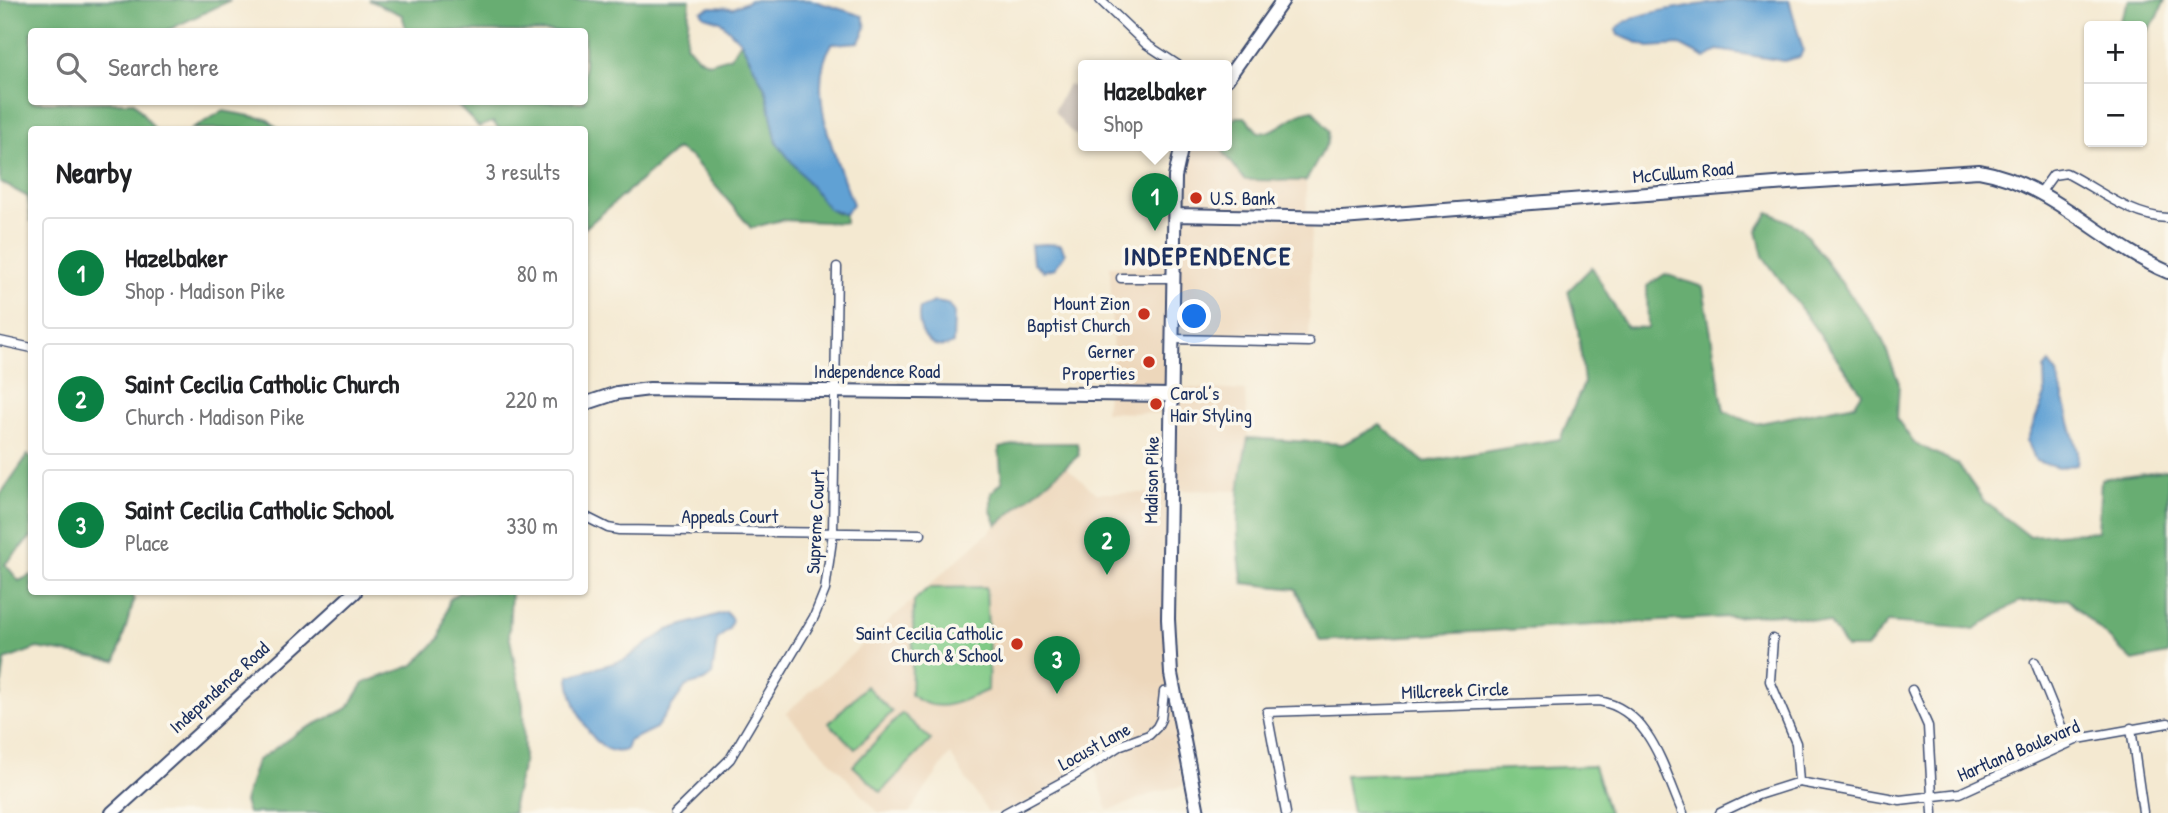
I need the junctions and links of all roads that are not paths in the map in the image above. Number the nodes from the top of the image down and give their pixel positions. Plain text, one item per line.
1 (1100, 0) edge
2 (1283, 0) edge
3 (1170, 60) edge
4 (1232, 72) edge
5 (1180, 151) edge
6 (2040, 193) junction
7 (1175, 215) junction
8 (2168, 218) edge
9 (837, 267) dead end
10 (2168, 272) edge
11 (1121, 278) dead end
12 (1174, 278) junction
13 (1173, 339) junction
14 (0, 341) edge
15 (1309, 342) dead end
16 (28, 347) edge
17 (834, 390) junction
18 (1172, 395) junction
19 (588, 403) edge
20 (588, 518) edge
21 (833, 533) junction
22 (921, 534) dead end
23 (352, 595) edge
24 (1773, 639) dead end
25 (2035, 662) dead end
26 (1912, 690) dead end
27 (1174, 691) junction
28 (2168, 723) edge
29 (2132, 728) junction
30 (2068, 743) junction
31 (1799, 782) junction
32 (1931, 799) junction
33 (2143, 812) edge
34 (112, 813) edge
35 (675, 813) edge
36 (1005, 813) edge
37 (1198, 813) edge
38 (1286, 813) edge
39 (1683, 813) edge
40 (1720, 813) edge
41 (1933, 813) edge

1 - 3 street
2 - 4 street
5 - 7 street, Madison Pike
6 - 7 street, McCullum Road
6 - 8 street
6 - 10 street, McCullum Road
7 - 12 street, Madison Pike
9 - 17 street, Supreme Court
11 - 12 street
12 - 13 street, Madison Pike
13 - 15 street
13 - 18 street, Madison Pike
14 - 16 street
17 - 18 street, Independence Road
17 - 19 street, Independence Road
17 - 21 street, Supreme Court
18 - 27 street, Madison Pike
20 - 21 street, Appeals Court
21 - 22 street, Appeals Court
21 - 35 street, Supreme Court
23 - 34 street, Independence Road
24 - 31 street
25 - 30 street
26 - 32 street
27 - 36 street, Locust Lane
27 - 37 street, Madison Pike
28 - 29 street, Hartland Boulevard
29 - 30 street, Hartland Boulevard
29 - 33 street
30 - 32 street, Hartland Boulevard
31 - 32 street, Hartland Boulevard
31 - 40 street, Hartland Boulevard
32 - 41 street
38 - 39 street, Millcreek Circle

